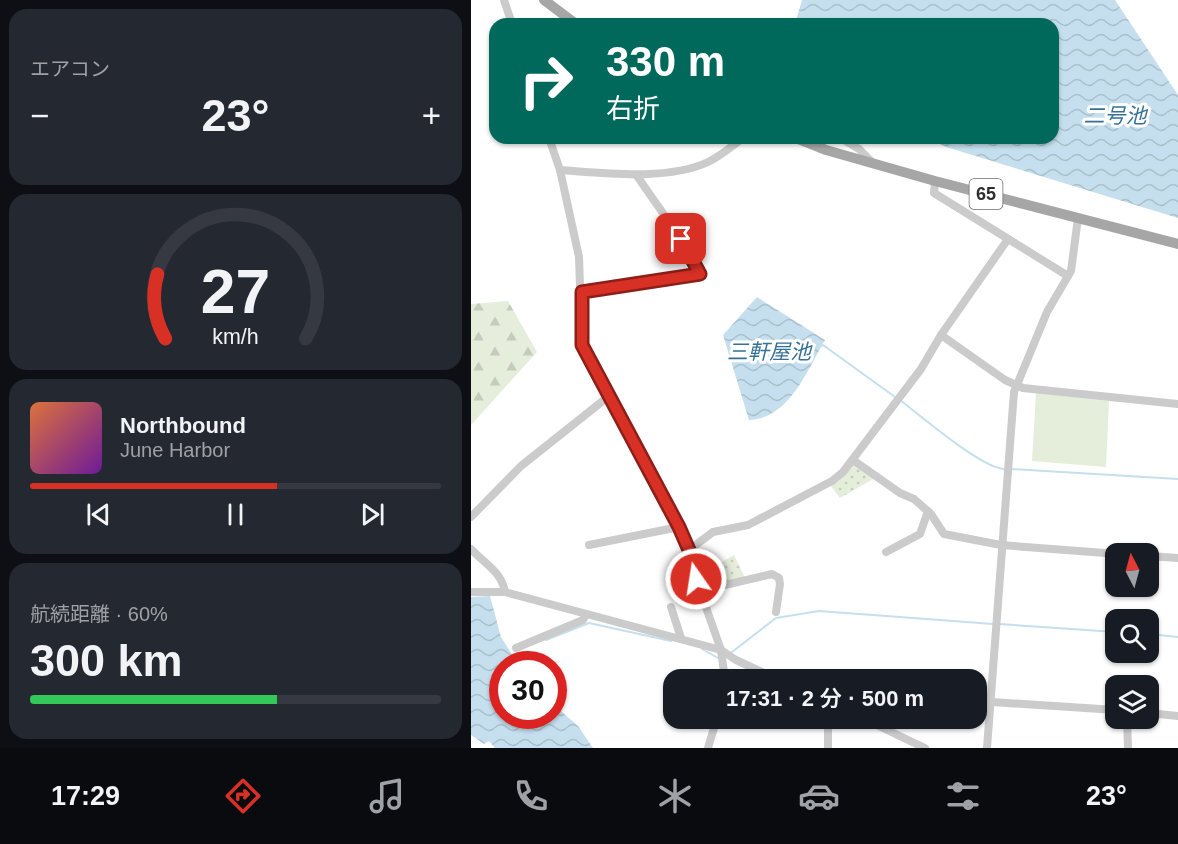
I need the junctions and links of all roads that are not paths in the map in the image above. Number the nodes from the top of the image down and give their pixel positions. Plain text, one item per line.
1 (504, 0) edge
2 (544, 0) edge
3 (510, 18) edge
4 (568, 18) edge
5 (551, 144) edge
6 (734, 144) edge
7 (811, 144) edge
8 (851, 144) edge
9 (874, 164) junction
10 (559, 170) junction
11 (637, 176) junction
12 (935, 181) junction
13 (1078, 218) junction
14 (1008, 239) junction
15 (1178, 244) edge
16 (1068, 276) junction
17 (582, 292) junction
18 (941, 335) junction
19 (1016, 386) junction
20 (609, 396) junction
21 (1178, 404) edge
22 (853, 460) junction
23 (471, 502) edge
24 (928, 511) junction
25 (473, 515) edge
26 (679, 527) junction
27 (589, 544) dead end
28 (1001, 545) junction
29 (689, 550) junction
30 (886, 552) dead end
31 (1105, 553) edge
32 (473, 556) edge
33 (1159, 557) edge
34 (1178, 558) edge
35 (697, 580) junction
36 (471, 592) edge
37 (505, 592) junction
38 (671, 607) dead end
39 (776, 612) dead end
40 (586, 614) junction
41 (681, 638) junction
42 (516, 648) dead end
43 (721, 650) junction
44 (724, 669) edge
45 (755, 669) edge
46 (987, 702) edge
47 (991, 702) junction
48 (1105, 710) edge
49 (1159, 714) edge
50 (1178, 716) edge
51 (714, 729) edge
52 (828, 729) edge
53 (885, 729) edge
54 (1127, 729) edge
55 (708, 748) edge
56 (828, 748) edge
57 (925, 748) edge
58 (987, 748) edge
59 (1128, 748) edge

1 - 3 street
2 - 4 main road
5 - 10 street
6 - 11 street
7 - 9 main road, 65
8 - 9 street
9 - 12 main road, 65
10 - 11 street
10 - 17 street
11 - 17 street
12 - 13 main road, 65
12 - 14 street
13 - 15 main road, 65
13 - 16 street
14 - 16 street
14 - 18 street
16 - 19 street
17 - 20 street
18 - 19 street
18 - 22 street
19 - 21 street
19 - 28 street
20 - 25 street
20 - 26 street
22 - 24 street
22 - 29 street
23 - 25 street
24 - 28 street
24 - 30 street
26 - 27 street
26 - 29 street
28 - 31 street
28 - 47 street
29 - 35 street
32 - 37 street
33 - 34 street
35 - 39 street
35 - 43 street
36 - 37 street
37 - 40 street
38 - 41 street
40 - 41 street
40 - 42 street
41 - 43 street
43 - 44 street
43 - 45 street
46 - 47 street
47 - 48 street
47 - 58 street
49 - 50 street
51 - 55 street
52 - 56 street
53 - 57 street
54 - 59 street

